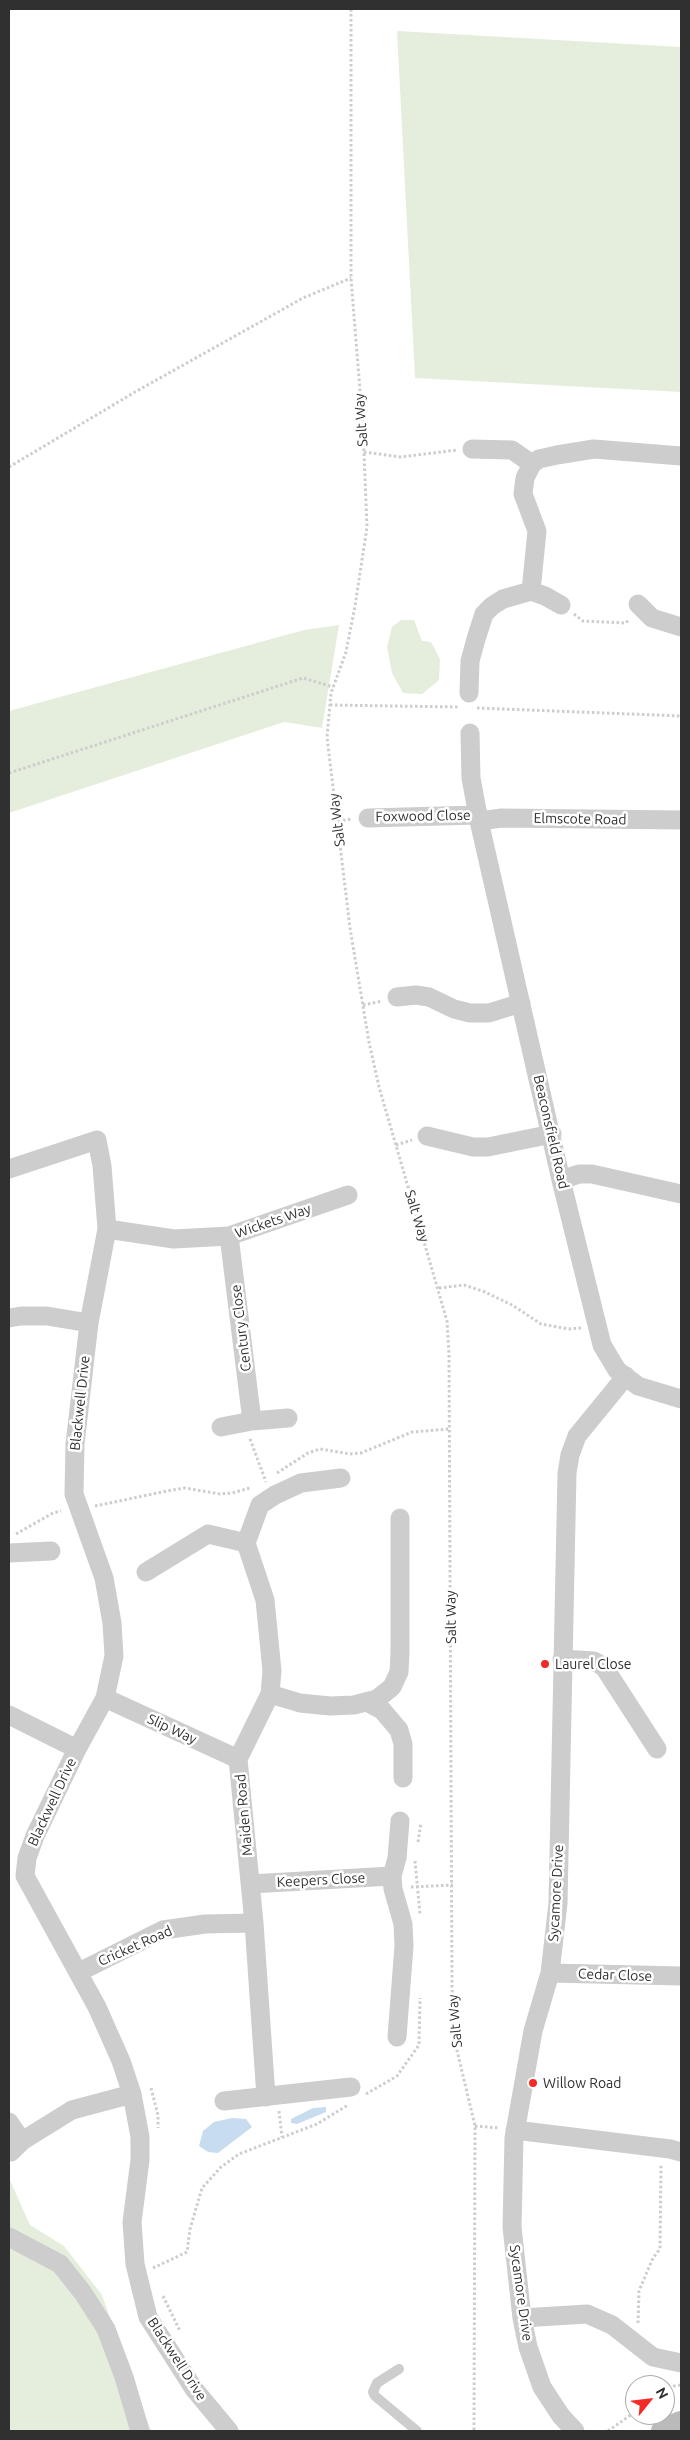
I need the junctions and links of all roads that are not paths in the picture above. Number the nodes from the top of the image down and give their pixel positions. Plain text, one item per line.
1 (472, 449) road end
2 (681, 456) edge
3 (532, 464) junction
4 (531, 591) junction
5 (638, 604) road end
6 (561, 605) road end
7 (681, 626) edge
8 (470, 701) road end
9 (470, 733) dead end
10 (368, 818) dead end
11 (478, 818) junction
12 (681, 820) edge
13 (397, 997) dead end
14 (521, 1003) junction
15 (552, 1134) junction
16 (427, 1136) dead end
17 (9, 1169) edge
18 (561, 1180) junction
19 (681, 1194) edge
20 (348, 1195) dead end
21 (107, 1228) junction
22 (230, 1236) junction
23 (9, 1318) edge
24 (89, 1323) junction
25 (626, 1376) junction
26 (681, 1399) edge
27 (288, 1418) dead end
28 (248, 1421) junction
29 (221, 1426) dead end
30 (341, 1478) dead end
31 (400, 1518) dead end
32 (246, 1543) junction
33 (51, 1551) dead end
34 (9, 1552) edge
35 (146, 1572) dead end
36 (562, 1659) junction
37 (270, 1694) junction
38 (106, 1698) junction
39 (367, 1702) junction
40 (9, 1715) edge
41 (77, 1749) junction
42 (657, 1749) dead end
43 (238, 1759) junction
44 (403, 1778) dead end
45 (400, 1821) dead end
46 (17, 1878) edge
47 (393, 1882) junction
48 (250, 1884) junction
49 (254, 1923) junction
50 (78, 1972) junction
51 (550, 1973) junction
52 (681, 1976) edge
53 (397, 2037) dead end
54 (351, 2087) dead end
55 (132, 2094) junction
56 (272, 2096) junction
57 (224, 2101) dead end
58 (9, 2122) edge
59 (515, 2130) junction
60 (681, 2152) edge
61 (9, 2237) edge
62 (522, 2318) junction
63 (681, 2363) edge
64 (399, 2369) dead end
65 (564, 2424) edge
66 (140, 2431) edge
67 (229, 2431) edge
68 (417, 2431) edge
69 (574, 2431) edge

1 - 3 street
2 - 3 street
3 - 4 street
4 - 6 street
4 - 8 street
5 - 7 street
9 - 11 street, Beaconsfield Road
10 - 11 street, Foxwood Close
11 - 12 street, Elmscote Road
11 - 14 street, Beaconsfield Road
13 - 14 street
14 - 15 street, Beaconsfield Road
15 - 16 street
15 - 18 street, Beaconsfield Road
17 - 21 street, Blackwell Drive
18 - 19 street
18 - 25 street, Beaconsfield Road
20 - 22 street, Wickets Way
21 - 22 street, Wickets Way
21 - 24 street, Blackwell Drive
22 - 28 street, Century Close
23 - 24 street
24 - 38 street, Blackwell Drive
25 - 26 street, Beaconsfield Road
25 - 36 street, Sycamore Drive
27 - 28 street
28 - 29 street
30 - 32 street
31 - 39 street
32 - 35 street
32 - 37 street, Maiden Road
33 - 34 street
36 - 42 street
36 - 51 street, Sycamore Drive
37 - 39 street
37 - 43 street, Maiden Road
38 - 41 street, Blackwell Drive
38 - 43 street, Slip Way
39 - 44 street
40 - 41 street
41 - 46 street, Blackwell Drive
43 - 48 street, Maiden Road
45 - 47 street
46 - 50 street, Blackwell Drive
47 - 48 street, Keepers Close
47 - 53 street
48 - 49 street, Maiden Road
49 - 50 street, Cricket Road
49 - 56 street, Maiden Road
50 - 55 street, Blackwell Drive
51 - 52 street, Cedar Close
51 - 59 street, Sycamore Drive
54 - 56 street
55 - 58 street
55 - 67 street, Blackwell Drive
56 - 57 street
59 - 60 street
59 - 62 street, Sycamore Drive
61 - 66 street
62 - 63 street
62 - 65 street, Sycamore Drive
64 - 68 lane
65 - 69 street, Sycamore Drive

